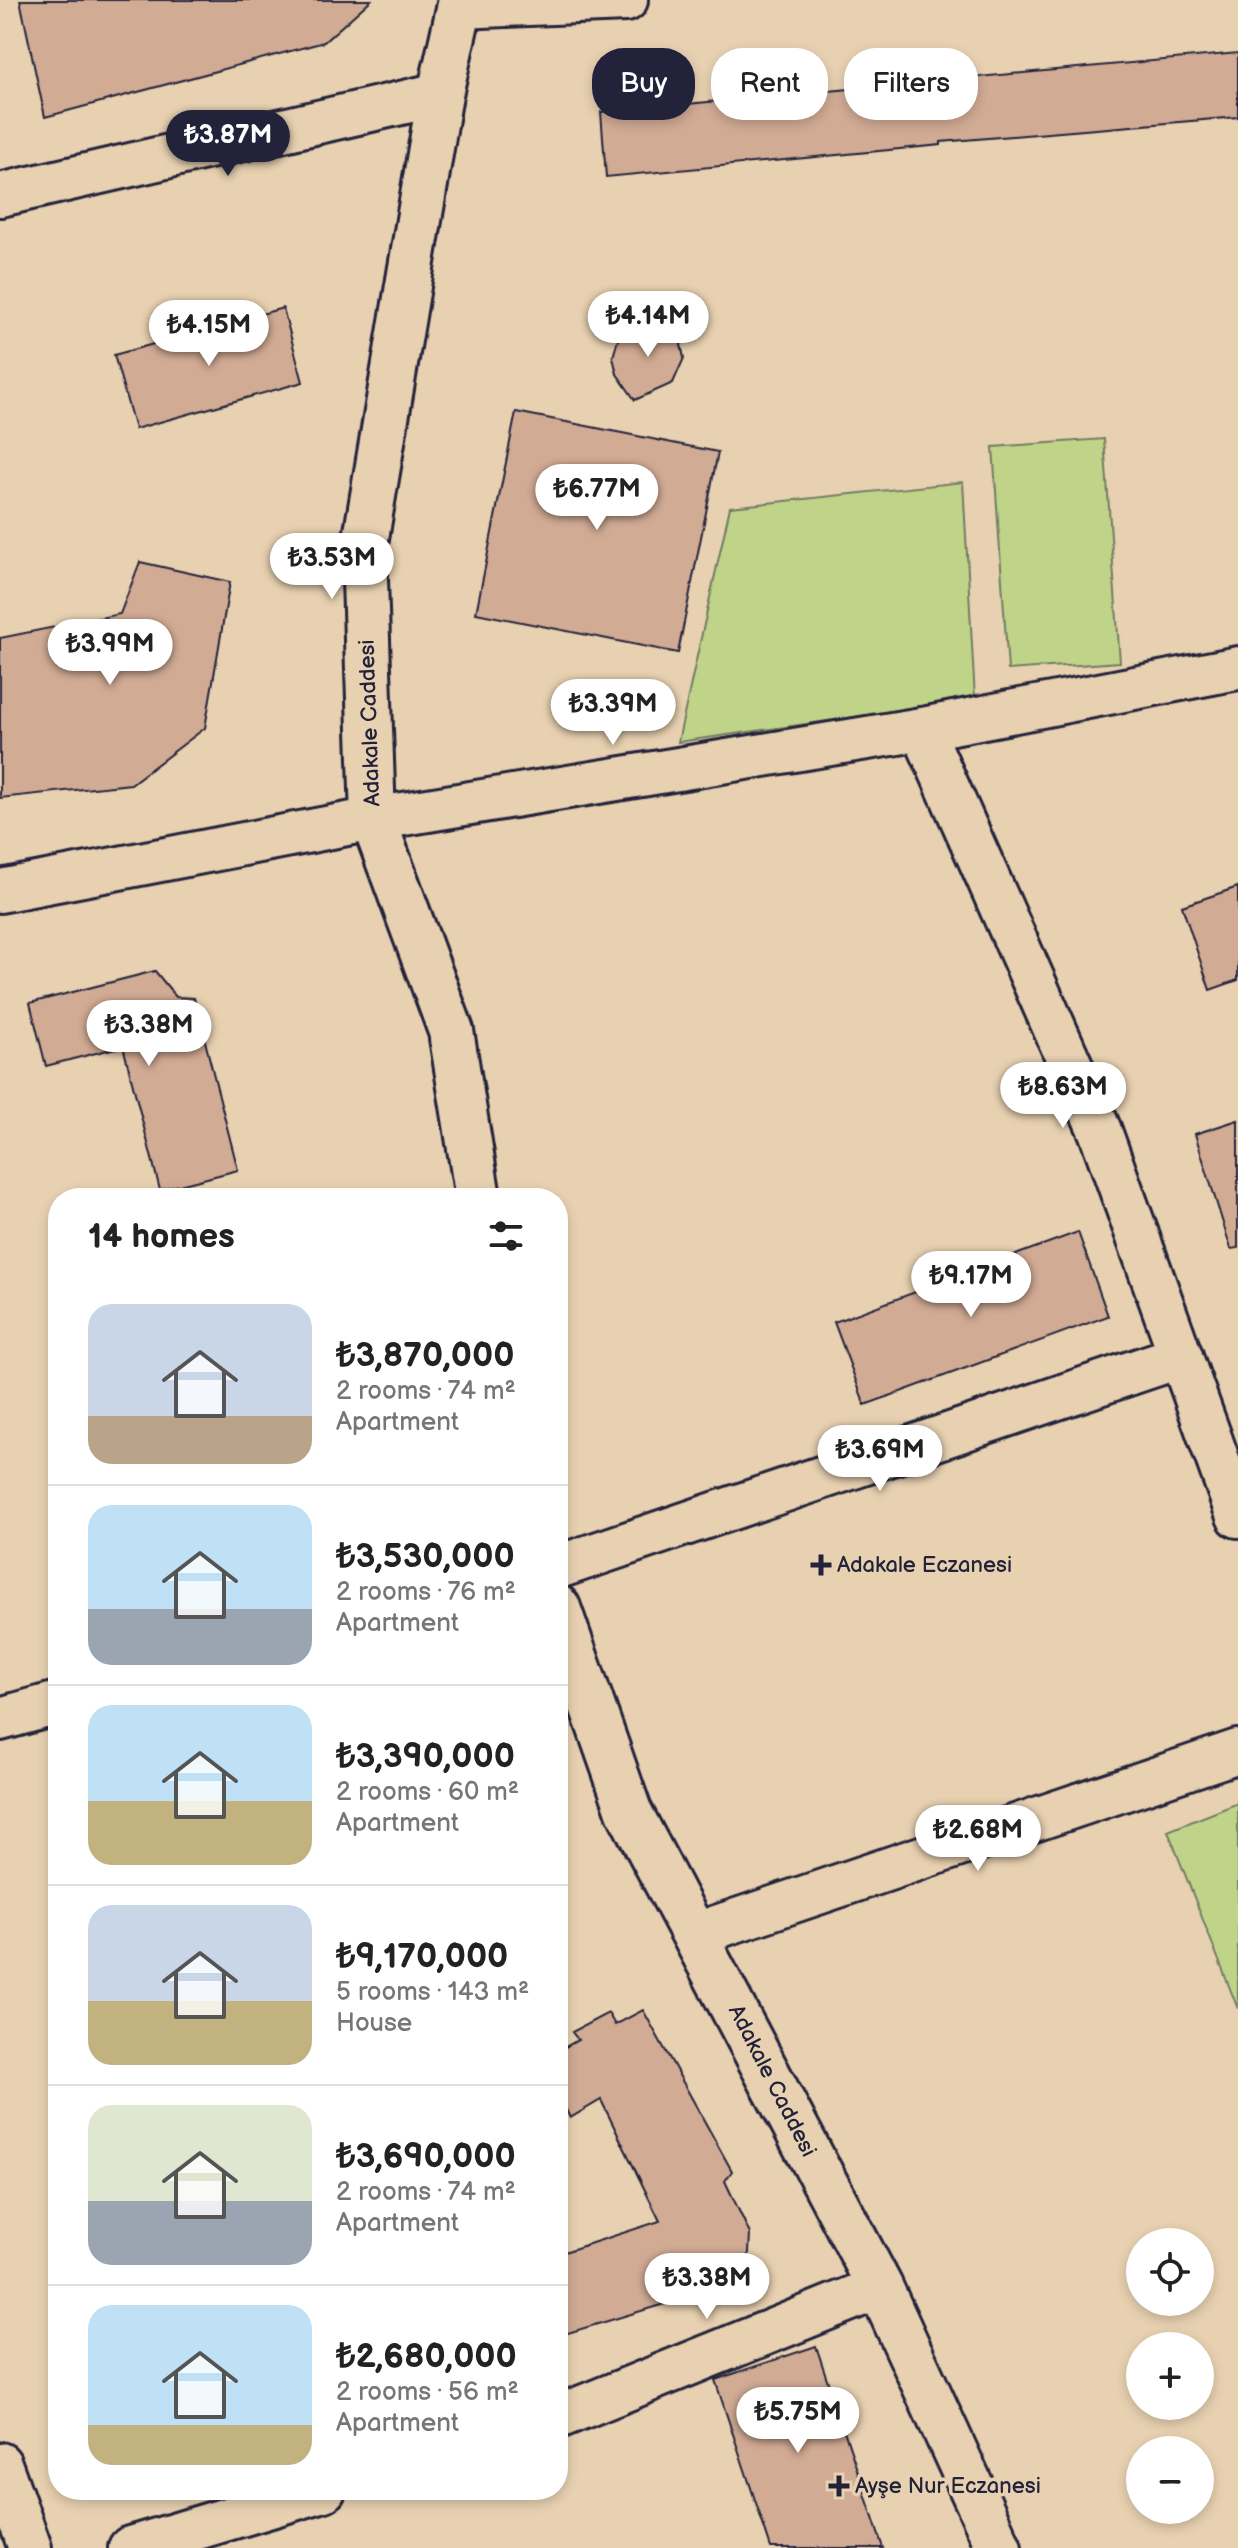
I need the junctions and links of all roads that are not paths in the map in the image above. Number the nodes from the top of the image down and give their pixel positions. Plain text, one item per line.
1 (626, 0) edge
2 (460, 4) edge
3 (440, 94) junction
4 (0, 195) edge
5 (1238, 668) edge
6 (922, 729) junction
7 (373, 819) junction
8 (0, 891) edge
9 (476, 1188) edge
10 (1181, 1356) junction
11 (1238, 1516) edge
12 (568, 1564) edge
13 (568, 1637) edge
14 (48, 1706) edge
15 (0, 1719) edge
16 (1238, 1751) edge
17 (696, 1934) junction
18 (880, 2287) junction
19 (568, 2413) edge
20 (0, 2464) edge
21 (291, 2500) edge
22 (30, 2548) edge
23 (130, 2548) edge
24 (999, 2548) edge

1 - 2 street
2 - 3 street, Adakale Caddesi
3 - 4 street
3 - 7 street, Adakale Caddesi
5 - 6 street
6 - 7 street
6 - 10 street
7 - 8 street
7 - 9 street, Adakale Caddesi
10 - 11 street
10 - 12 street
13 - 17 street, Adakale Caddesi
14 - 15 street
16 - 17 street
17 - 18 street, Adakale Caddesi
18 - 19 street
18 - 24 street, Adakale Caddesi
20 - 22 street
21 - 23 street

